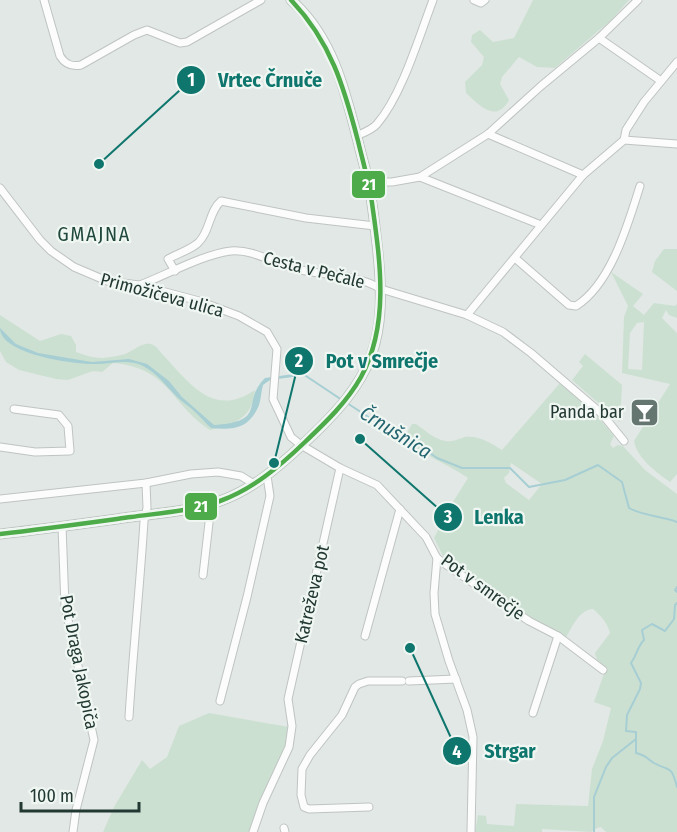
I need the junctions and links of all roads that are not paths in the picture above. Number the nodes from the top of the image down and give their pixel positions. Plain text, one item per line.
1 (44, 0) edge
2 (261, 0) edge
3 (291, 0) edge
4 (433, 0) edge
5 (474, 0) edge
6 (485, 0) edge
7 (638, 0) edge
8 (599, 38) junction
9 (677, 62) edge
10 (661, 81) junction
11 (488, 134) junction
12 (356, 136) junction
13 (624, 140) junction
14 (677, 144) edge
15 (583, 175) junction
16 (420, 177) junction
17 (369, 182) junction
18 (640, 186) dead end
19 (0, 188) edge
20 (541, 225) junction
21 (375, 226) junction
22 (515, 258) junction
23 (175, 272) junction
24 (139, 285) junction
25 (381, 289) junction
26 (467, 315) junction
27 (14, 409) dead end
28 (624, 441) dead end
29 (301, 445) junction
30 (0, 447) edge
31 (340, 468) junction
32 (267, 476) junction
33 (146, 483) junction
34 (254, 484) junction
35 (0, 499) edge
36 (208, 504) junction
37 (400, 509) junction
38 (146, 515) junction
39 (62, 526) junction
40 (0, 534) edge
41 (438, 558) junction
42 (202, 575) dead end
43 (365, 636) dead end
44 (558, 636) junction
45 (603, 670) dead end
46 (456, 679) junction
47 (219, 701) dead end
48 (533, 713) dead end
49 (129, 717) dead end
50 (369, 807) dead end
51 (73, 832) edge
52 (253, 832) edge
53 (471, 832) edge

1 - 2 street
3 - 12 street
4 - 12 street
5 - 6 street
7 - 8 street
8 - 10 street
8 - 11 street
9 - 10 street
10 - 13 street
11 - 15 street
11 - 16 street
12 - 17 street
13 - 14 street
13 - 15 street
15 - 20 street
16 - 17 street
16 - 20 street
17 - 21 street
18 - 22 street
19 - 24 street, Primožičeva ulica
20 - 22 street
21 - 23 street
21 - 25 street
22 - 26 street
23 - 24 street, Cesta v Pečale
23 - 25 street, Cesta v Pečale
24 - 29 street, Primožičeva ulica
25 - 26 street, Cesta v Pečale
25 - 29 street
26 - 28 street, Cesta v Pečale
27 - 30 street
29 - 31 street, Pot v smrečje
29 - 32 street
31 - 37 street, Pot v smrečje
31 - 52 street, Katreževa pot
32 - 34 street
32 - 47 street
33 - 34 street
33 - 35 street
33 - 38 street
34 - 36 street
36 - 38 street
36 - 42 street
37 - 41 street, Pot v smrečje
37 - 43 street
38 - 39 street
38 - 49 street
39 - 40 street
39 - 51 street, Pot Draga Jakopiča
41 - 44 street, Pot v smrečje
41 - 46 street
44 - 45 street, Pot v smrečje
44 - 48 street
46 - 50 street
46 - 53 street

